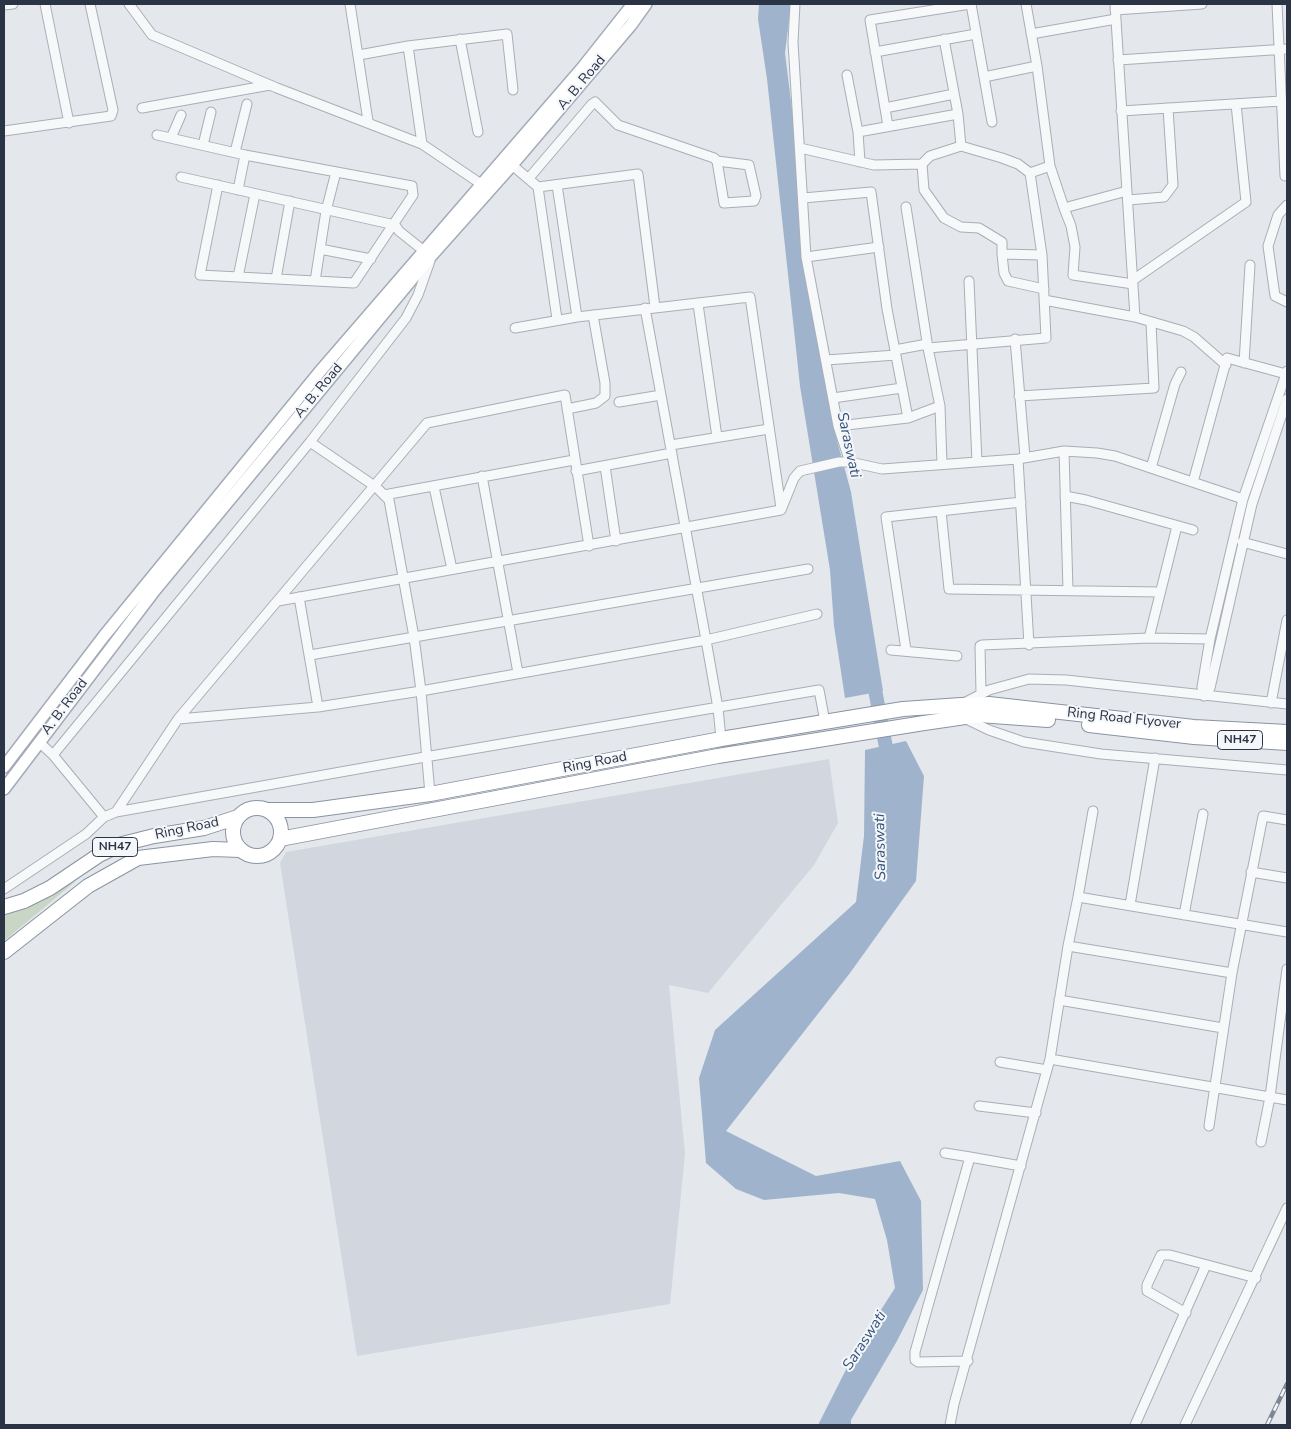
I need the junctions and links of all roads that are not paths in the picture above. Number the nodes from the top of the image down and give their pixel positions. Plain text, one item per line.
1 (13, 4) edge
2 (45, 4) edge
3 (90, 4) edge
4 (129, 4) edge
5 (350, 4) edge
6 (633, 4) edge
7 (646, 4) edge
8 (794, 4) edge
9 (970, 4) edge
10 (1026, 4) edge
11 (1202, 4) edge
12 (1277, 4) edge
13 (4, 5) edge
14 (1159, 5) edge
15 (1115, 11) edge
16 (976, 34) junction
17 (1031, 34) junction
18 (460, 39) junction
19 (944, 40) junction
20 (408, 46) junction
21 (1283, 49) edge
22 (875, 52) junction
23 (359, 54) junction
24 (1118, 60) junction
25 (1037, 66) junction
26 (847, 75) dead end
27 (984, 77) junction
28 (271, 85) junction
29 (513, 90) dead end
30 (954, 94) junction
31 (1281, 101) junction
32 (247, 104) dead end
33 (1236, 104) junction
34 (142, 108) dead end
35 (885, 108) junction
36 (1168, 108) junction
37 (1121, 111) junction
38 (211, 112) dead end
39 (958, 114) junction
40 (181, 115) dead end
41 (368, 121) junction
42 (992, 122) dead end
43 (69, 123) junction
44 (888, 126) junction
45 (4, 131) edge
46 (478, 132) dead end
47 (858, 132) junction
48 (157, 135) dead end
49 (171, 138) junction
50 (422, 144) junction
51 (202, 145) junction
52 (960, 146) junction
53 (800, 148) junction
54 (235, 152) junction
55 (245, 155) junction
56 (717, 161) junction
57 (860, 162) junction
58 (922, 164) junction
59 (512, 165) junction
60 (1050, 166) junction
61 (336, 172) junction
62 (1030, 173) junction
63 (1285, 176) dead end
64 (181, 177) dead end
65 (529, 178) junction
66 (481, 184) junction
67 (557, 184) junction
68 (218, 185) junction
69 (538, 187) junction
70 (238, 190) junction
71 (255, 194) junction
72 (1127, 196) junction
73 (803, 198) junction
74 (290, 201) junction
75 (1287, 206) edge
76 (906, 207) dead end
77 (1064, 208) junction
78 (326, 210) junction
79 (395, 225) junction
80 (878, 247) junction
81 (320, 249) junction
82 (429, 253) junction
83 (1002, 254) junction
84 (1042, 255) junction
85 (806, 256) junction
86 (371, 259) junction
87 (1250, 265) dead end
88 (238, 277) junction
89 (276, 279) junction
90 (315, 281) junction
91 (969, 281) dead end
92 (1133, 282) junction
93 (1044, 289) junction
94 (1044, 300) junction
95 (1287, 302) edge
96 (698, 304) junction
97 (655, 307) junction
98 (645, 308) junction
99 (593, 315) junction
100 (577, 317) junction
101 (1135, 317) junction
102 (557, 320) junction
103 (1151, 323) junction
104 (515, 328) dead end
105 (1015, 339) junction
106 (972, 344) junction
107 (928, 346) junction
108 (895, 352) junction
109 (826, 360) junction
110 (1244, 363) junction
111 (1226, 365) junction
112 (1181, 372) dead end
113 (1287, 372) edge
114 (902, 388) junction
115 (661, 395) junction
116 (1019, 396) junction
117 (832, 398) junction
118 (1287, 399) edge
119 (619, 402) dead end
120 (940, 406) junction
121 (567, 409) junction
122 (908, 418) junction
123 (838, 426) junction
124 (769, 429) junction
125 (717, 437) junction
126 (310, 442) junction
127 (671, 449) junction
128 (1064, 451) junction
129 (1022, 458) junction
130 (574, 460) junction
131 (850, 462) junction
132 (978, 462) junction
133 (942, 464) junction
134 (605, 466) junction
135 (1151, 468) junction
136 (576, 471) junction
137 (482, 476) junction
138 (1193, 482) junction
139 (376, 487) junction
140 (434, 488) junction
141 (384, 495) junction
142 (1065, 496) junction
143 (1243, 499) junction
144 (1021, 502) junction
145 (782, 510) junction
146 (941, 511) junction
147 (1177, 526) junction
148 (685, 528) junction
149 (1193, 530) dead end
150 (616, 541) junction
151 (1242, 542) junction
152 (589, 546) junction
153 (1287, 554) edge
154 (497, 563) junction
155 (452, 569) junction
156 (808, 569) dead end
157 (402, 577) junction
158 (697, 589) junction
159 (1026, 590) junction
160 (1068, 590) junction
161 (1160, 592) junction
162 (300, 597) junction
163 (278, 600) junction
164 (817, 614) dead end
165 (1287, 620) edge
166 (508, 621) junction
167 (414, 637) junction
168 (1149, 638) junction
169 (1210, 639) junction
170 (706, 640) junction
171 (1029, 645) junction
172 (1284, 645) edge
173 (891, 650) dead end
174 (906, 650) junction
175 (310, 654) junction
176 (957, 656) dead end
177 (518, 673) junction
178 (422, 691) junction
179 (982, 694) junction
180 (1204, 696) junction
181 (1271, 703) junction
182 (1287, 704) edge
183 (961, 705) junction
184 (318, 707) junction
185 (718, 708) junction
186 (922, 708) joint
187 (178, 719) junction
188 (962, 719) junction
189 (825, 722) junction
190 (1194, 732) junction
191 (1287, 732) edge
192 (721, 739) junction
193 (39, 742) junction
194 (1287, 743) edge
195 (53, 755) junction
196 (425, 756) junction
197 (1155, 758) junction
198 (4, 768) edge
199 (1287, 770) edge
200 (4, 789) edge
201 (430, 794) junction
202 (267, 810) junction
203 (1093, 811) dead end
204 (116, 812) junction
205 (1203, 814) dead end
206 (104, 817) junction
207 (238, 817) junction
208 (1287, 820) edge
209 (280, 839) junction
210 (240, 850) junction
211 (1251, 872) junction
212 (1287, 878) edge
213 (4, 889) edge
214 (1078, 897) junction
215 (1130, 905) junction
216 (4, 907) edge
217 (1184, 915) junction
218 (1242, 925) junction
219 (1287, 932) edge
220 (1068, 946) junction
221 (4, 952) edge
222 (1287, 969) edge
223 (1232, 973) junction
224 (1059, 1000) junction
225 (1285, 1006) edge
226 (1223, 1028) junction
227 (1283, 1029) edge
228 (1050, 1059) junction
229 (1000, 1062) dead end
230 (1047, 1070) junction
231 (1216, 1089) junction
232 (1270, 1097) junction
233 (1287, 1100) edge
234 (979, 1106) dead end
235 (1036, 1113) junction
236 (1209, 1126) dead end
237 (1261, 1142) dead end
238 (945, 1152) dead end
239 (970, 1157) junction
240 (1021, 1166) junction
241 (1287, 1208) edge
242 (1206, 1265) junction
243 (1256, 1278) junction
244 (1186, 1313) junction
245 (968, 1361) junction
246 (950, 1425) edge
247 (1135, 1425) edge
248 (1185, 1425) edge

1 - 13 street
2 - 43 street
3 - 43 street
4 - 28 street
5 - 23 street
6 - 66 main road, A. B. Road
7 - 59 main road, A. B. Road
8 - 53 street
9 - 16 street
9 - 22 street
10 - 17 street
11 - 14 street
12 - 21 street
14 - 15 street
15 - 17 street
15 - 24 street
16 - 19 street
16 - 27 street
17 - 25 street
18 - 20 street
18 - 29 street
18 - 46 street
19 - 22 street
19 - 30 street
20 - 23 street
20 - 50 street
21 - 24 street
21 - 31 street
22 - 35 street
23 - 41 street
24 - 37 street
25 - 27 street
25 - 60 street
26 - 47 street
27 - 42 street
28 - 34 street
28 - 41 street
30 - 35 street
30 - 39 street
31 - 33 street
31 - 63 street
32 - 54 street
33 - 36 street
33 - 92 street
35 - 44 street
36 - 37 street
36 - 72 street
37 - 72 street
38 - 51 street
39 - 44 street
39 - 52 street
40 - 49 street
41 - 50 street
43 - 45 street
44 - 47 street
47 - 57 street
48 - 49 street
49 - 51 street
50 - 66 street
51 - 54 street
52 - 58 street
52 - 62 street
53 - 57 street
53 - 73 street
54 - 55 street
55 - 61 street
55 - 70 street
56 - 56 street
56 - 65 street
57 - 58 street
58 - 83 street
59 - 65 street
59 - 82 main road, A. B. Road
60 - 62 street
60 - 77 street
61 - 78 street
61 - 79 street
62 - 84 street
64 - 68 street
65 - 69 street
66 - 82 main road, A. B. Road
67 - 69 street
67 - 97 street
67 - 100 street
68 - 70 street
68 - 88 street
69 - 102 street
70 - 71 street
71 - 74 street
71 - 88 street
72 - 77 street
72 - 92 street
73 - 80 street
73 - 85 street
74 - 78 street
74 - 89 street
75 - 95 street
76 - 107 street
77 - 92 street
78 - 79 street
78 - 81 street
79 - 82 street
79 - 86 street
80 - 85 street
80 - 108 street
81 - 86 street
81 - 90 street
82 - 126 street
82 - 193 main road, A. B. Road
82 - 198 main road, A. B. Road
83 - 84 street
83 - 93 street
84 - 93 street
85 - 109 street
86 - 90 street
87 - 110 street
88 - 89 street
89 - 90 street
91 - 106 street
92 - 101 street
93 - 94 street
94 - 101 street
94 - 105 street
96 - 97 street
96 - 124 street
96 - 125 street
97 - 98 street
98 - 99 street
98 - 115 street
99 - 100 street
99 - 121 street
100 - 102 street
101 - 103 street
102 - 104 street
103 - 111 street
103 - 116 street
105 - 106 street
105 - 116 street
106 - 107 street
106 - 132 street
107 - 108 street
107 - 120 street
108 - 109 street
108 - 114 street
109 - 117 street
110 - 111 street
110 - 113 street
111 - 138 street
112 - 135 street
113 - 143 street
114 - 117 street
114 - 122 street
115 - 119 street
115 - 127 street
116 - 129 street
117 - 123 street
118 - 151 street
120 - 122 street
120 - 133 street
121 - 130 street
121 - 139 street
122 - 123 street
123 - 131 street
124 - 125 street
124 - 145 street
125 - 127 street
126 - 139 street
126 - 195 street
127 - 134 street
127 - 148 street
128 - 129 street
128 - 135 street
128 - 142 street
129 - 132 street
129 - 144 street
130 - 136 street
130 - 137 street
131 - 133 street
131 - 145 street
132 - 133 street
134 - 136 street
134 - 150 street
135 - 138 street
136 - 152 street
137 - 140 street
137 - 154 street
138 - 143 street
139 - 141 street
139 - 163 street
140 - 141 street
140 - 155 street
141 - 157 street
142 - 147 street
142 - 160 street
143 - 169 street
144 - 146 street
144 - 159 street
145 - 148 street
146 - 159 street
146 - 174 street
147 - 149 street
147 - 161 street
148 - 150 street
148 - 158 street
150 - 152 street
151 - 153 street
151 - 180 street
152 - 154 street
154 - 155 street
154 - 166 street
155 - 157 street
156 - 158 street
157 - 162 street
157 - 167 street
158 - 166 street
158 - 170 street
159 - 160 street
159 - 171 street
160 - 161 street
161 - 168 street
162 - 163 street
162 - 175 street
163 - 187 street
164 - 170 street
165 - 172 street
166 - 167 street
166 - 177 street
167 - 175 street
167 - 178 street
168 - 169 street
168 - 171 street
169 - 180 street
170 - 177 street
170 - 185 street
171 - 179 street
172 - 181 street
173 - 174 street
174 - 176 street
175 - 184 street
177 - 178 street
178 - 184 street
178 - 196 street
179 - 180 street
179 - 183 street
180 - 181 street
181 - 182 street
183 - 186 highway, Ring Road Flyover
183 - 188 street
183 - 190 highway, Ring Road Flyover
184 - 187 street
185 - 189 street
185 - 192 street
185 - 196 street
186 - 189 highway, Ring Road
187 - 204 street
188 - 190 highway, Ring Road Flyover
188 - 197 street
188 - 209 highway, Ring Road Flyover
189 - 192 highway, Ring Road
190 - 191 highway, Ring Road Flyover / NH47
190 - 194 highway, Ring Road Flyover / NH47
192 - 201 highway, Ring Road
193 - 195 street
193 - 200 main road, A. B. Road
195 - 206 street
196 - 201 street
196 - 204 street
197 - 199 street
197 - 215 street
201 - 202 highway, Ring Road
202 - 207 highway, NH47
202 - 209 highway
203 - 214 street
204 - 206 street
205 - 217 street
206 - 213 street
207 - 210 highway
207 - 216 highway, Ring Road / NH47
208 - 211 street
209 - 210 highway
210 - 221 highway
211 - 212 street
211 - 218 street
214 - 215 street
214 - 220 street
215 - 217 street
217 - 218 street
218 - 219 street
218 - 223 street
220 - 223 street
220 - 224 street
222 - 225 street
223 - 226 street
224 - 226 street
224 - 228 street
225 - 227 street
226 - 231 street
227 - 232 street
228 - 230 street
228 - 231 street
229 - 230 street
230 - 235 street
231 - 232 street
231 - 236 street
232 - 233 street
232 - 237 street
234 - 235 street
235 - 240 street
238 - 239 street
239 - 240 street
239 - 245 street
240 - 245 street
241 - 243 street
242 - 243 street
242 - 244 street
242 - 244 street
243 - 248 street
244 - 247 street
245 - 246 street

